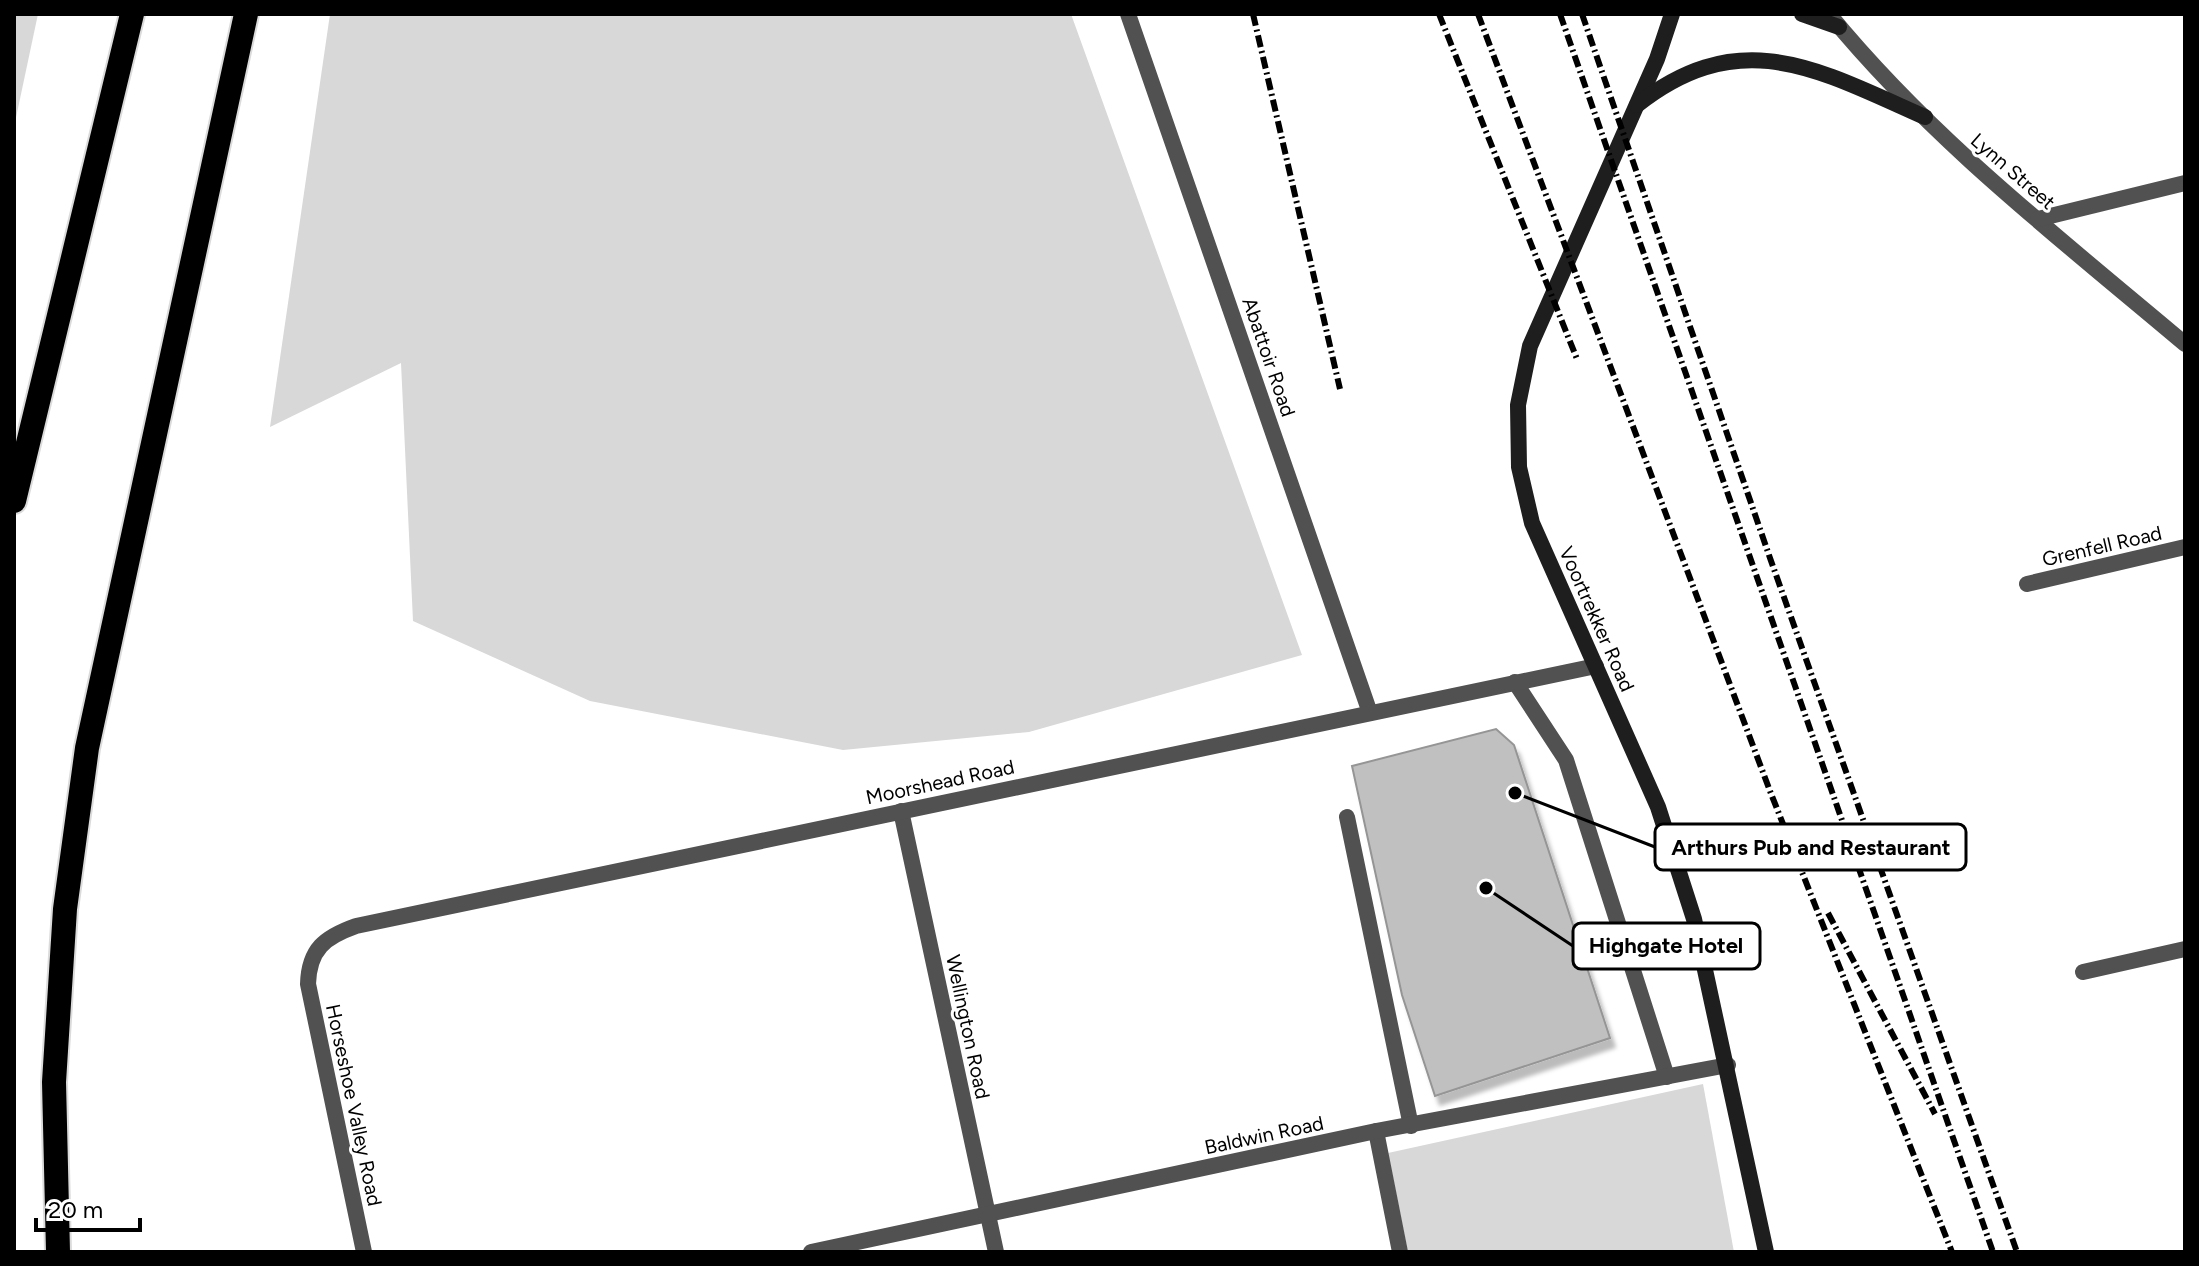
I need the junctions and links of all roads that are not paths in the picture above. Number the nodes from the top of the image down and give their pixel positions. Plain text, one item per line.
1 (132, 14) edge
2 (246, 14) edge
3 (1128, 14) edge
4 (1802, 14) edge
5 (1674, 15) edge
6 (1834, 20) edge
7 (1635, 107) junction
8 (1925, 117) junction
9 (2185, 183) edge
10 (2038, 219) junction
11 (2185, 344) edge
12 (14, 501) edge
13 (2185, 547) edge
14 (2027, 584) dead end
15 (1596, 666) junction
16 (1515, 682) junction
17 (1370, 713) junction
18 (901, 811) junction
19 (1347, 817) dead end
20 (2185, 949) edge
21 (309, 965) joint
22 (2083, 972) dead end
23 (1728, 1065) junction
24 (1667, 1077) junction
25 (1411, 1126) junction
26 (1376, 1131) junction
27 (989, 1216) junction
28 (58, 1252) edge
29 (364, 1252) edge
30 (811, 1252) edge
31 (996, 1252) edge
32 (1400, 1252) edge
33 (1766, 1252) edge

1 - 12 highway
2 - 28 highway
3 - 17 street, Abattoir Road
4 - 6 main road
5 - 7 main road, Voortrekker Road
6 - 8 street, Lynn Street
7 - 8 main road
7 - 15 main road, Voortrekker Road
8 - 10 street, Lynn Street
9 - 10 street
10 - 11 street, Lynn Street
13 - 14 street, Grenfell Road
15 - 16 street, Moorshead Road
15 - 23 main road, Voortrekker Road
16 - 17 street, Moorshead Road
16 - 24 street
17 - 18 street, Moorshead Road
18 - 21 street, Moorshead Road
18 - 27 street, Wellington Road
19 - 25 street
20 - 22 street
21 - 29 street, Horseshoe Valley Road
23 - 24 street, Baldwin Road
23 - 33 main road, Voortrekker Road
24 - 25 street, Baldwin Road
25 - 26 street, Baldwin Road
26 - 27 street, Baldwin Road
26 - 32 street
27 - 30 street, Baldwin Road
27 - 31 street, Wellington Road

